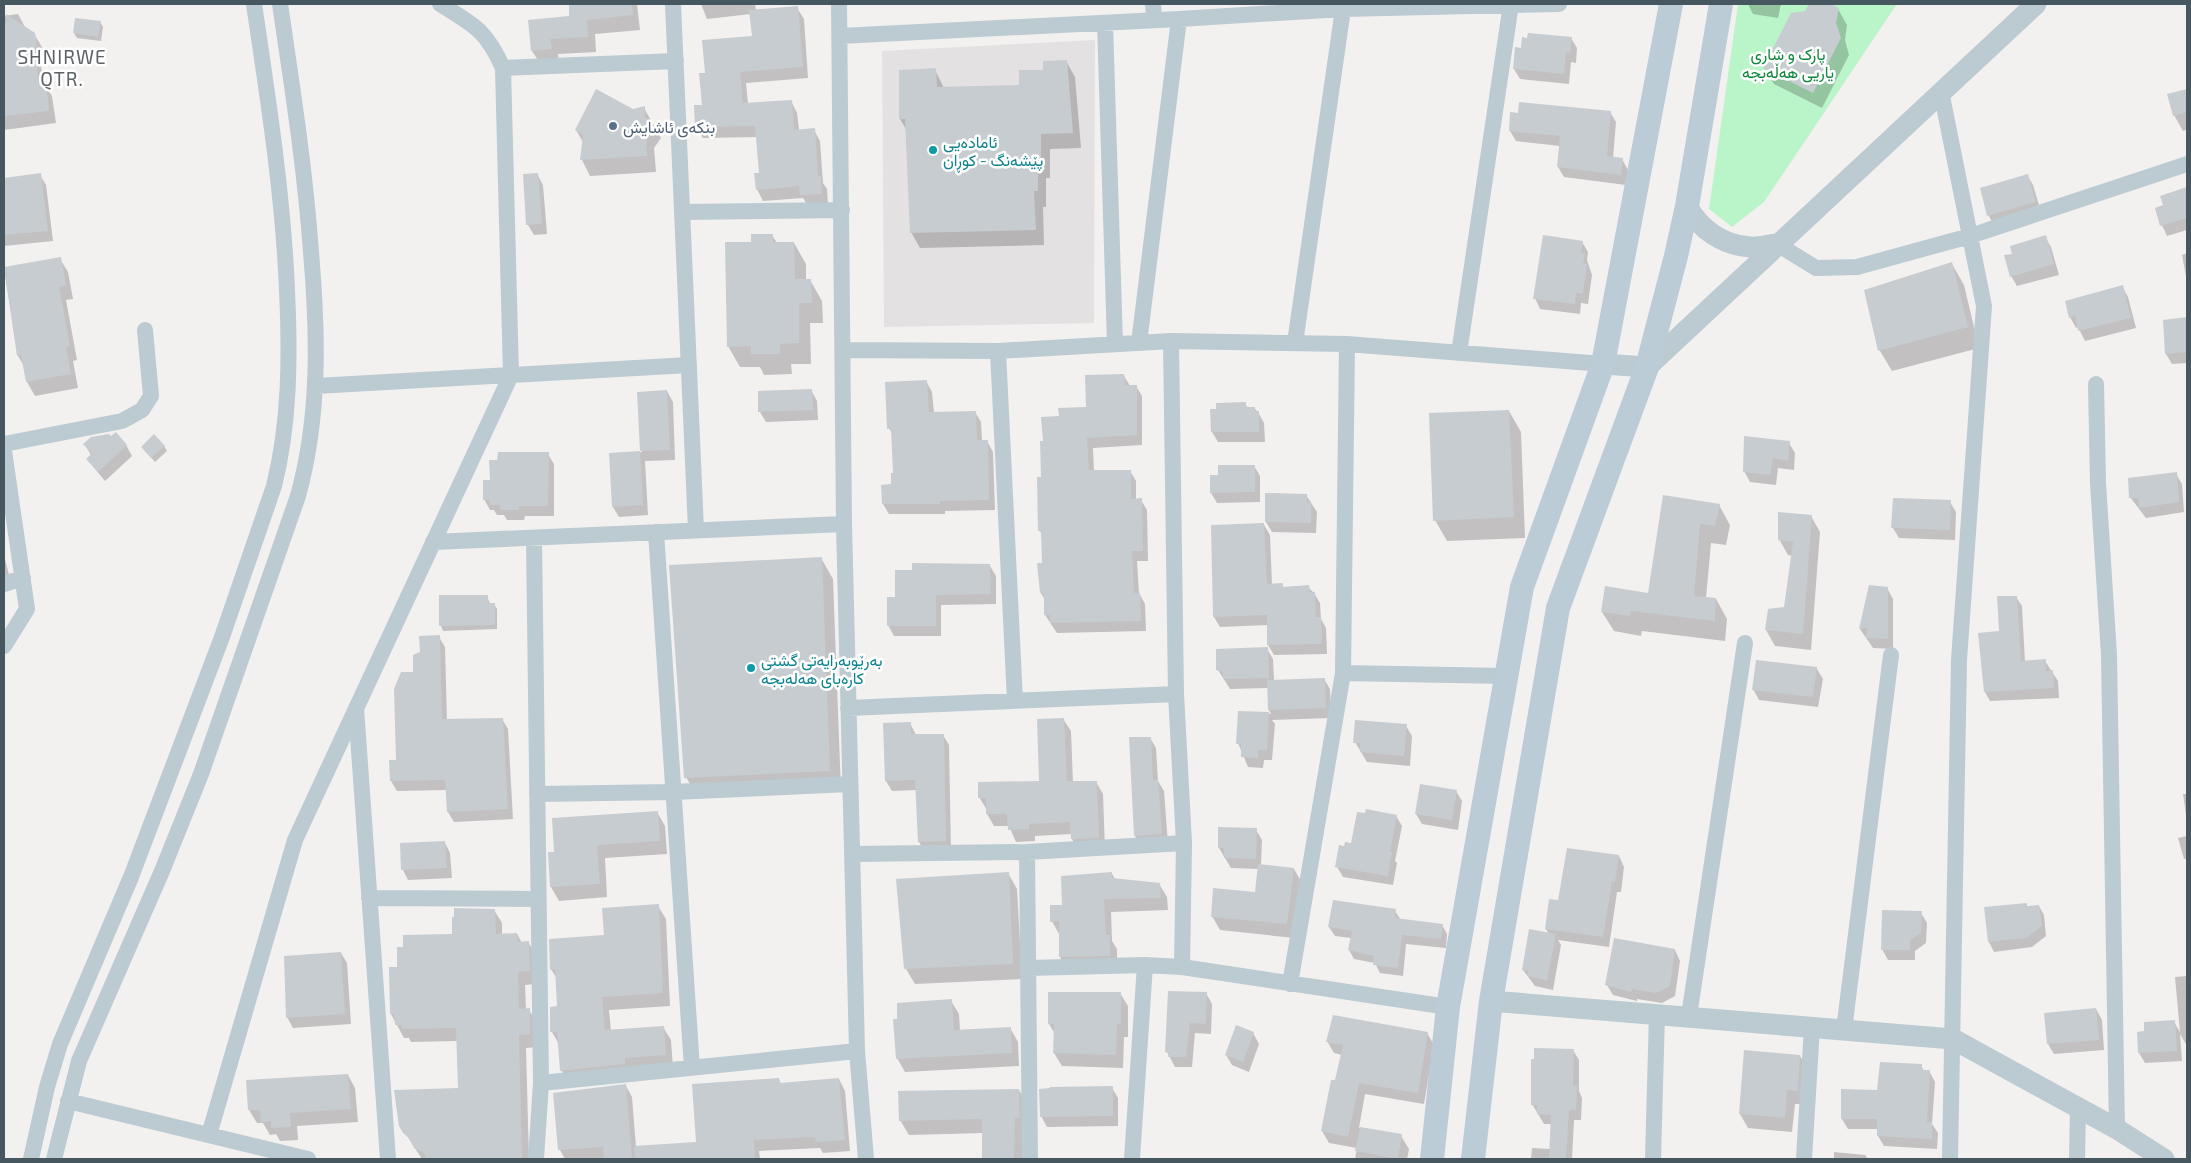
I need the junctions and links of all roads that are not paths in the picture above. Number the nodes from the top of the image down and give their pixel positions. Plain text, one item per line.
1 (254, 4) edge
2 (280, 4) edge
3 (440, 4) edge
4 (673, 4) edge
5 (840, 4) edge
6 (1153, 4) edge
7 (1559, 4) edge
8 (1670, 4) edge
9 (1721, 4) edge
10 (2036, 4) edge
11 (1511, 5) edge
12 (1311, 7) edge
13 (1343, 9) junction
14 (1179, 19) junction
15 (1154, 20) junction
16 (1105, 23) junction
17 (840, 36) junction
18 (676, 60) junction
19 (503, 68) junction
20 (1941, 91) junction
21 (2187, 164) edge
22 (1687, 206) junction
23 (842, 210) junction
24 (682, 212) junction
25 (1970, 236) junction
26 (1777, 244) junction
27 (311, 247) junction
28 (285, 248) junction
29 (145, 330) dead end
30 (1171, 342) junction
31 (1139, 343) junction
32 (1295, 343) junction
33 (1115, 344) junction
34 (1347, 344) junction
35 (843, 350) junction
36 (998, 351) junction
37 (1459, 353) junction
38 (689, 364) junction
39 (1603, 364) junction
40 (1647, 367) junction
41 (511, 375) junction
42 (2096, 384) dead end
43 (316, 386) junction
44 (4, 444) edge
45 (4, 451) edge
46 (844, 524) junction
47 (696, 530) junction
48 (656, 532) junction
49 (534, 538) junction
50 (433, 542) junction
51 (23, 578) junction
52 (4, 584) edge
53 (1745, 643) dead end
54 (4, 646) edge
55 (1891, 655) dead end
56 (1343, 673) junction
57 (1506, 676) junction
58 (1176, 694) junction
59 (1015, 701) junction
60 (356, 706) junction
61 (848, 708) junction
62 (850, 784) junction
63 (674, 792) junction
64 (537, 794) junction
65 (1184, 843) junction
66 (1027, 852) junction
67 (852, 854) junction
68 (370, 898) junction
69 (538, 899) junction
70 (1145, 965) junction
71 (1182, 967) junction
72 (1028, 968) junction
73 (1290, 984) junction
74 (1491, 1001) junction
75 (1448, 1007) junction
76 (1657, 1014) junction
77 (1689, 1016) junction
78 (1812, 1027) junction
79 (1844, 1030) junction
80 (1953, 1039) junction
81 (857, 1051) junction
82 (692, 1068) junction
83 (541, 1083) junction
84 (68, 1101) junction
85 (2078, 1108) junction
86 (2117, 1129) junction
87 (209, 1135) junction
88 (31, 1159) edge
89 (54, 1159) edge
90 (308, 1159) edge
91 (388, 1159) edge
92 (536, 1159) edge
93 (866, 1159) edge
94 (1030, 1159) edge
95 (1132, 1159) edge
96 (1432, 1159) edge
97 (1473, 1159) edge
98 (1653, 1159) edge
99 (1804, 1159) edge
100 (1950, 1159) edge
101 (2077, 1159) edge
102 (2164, 1159) edge

1 - 28 street
2 - 27 street
3 - 19 street
4 - 18 street
5 - 17 street
6 - 15 street
7 - 11 street
8 - 39 main road
9 - 22 main road
10 - 20 street
11 - 13 street
11 - 37 street
12 - 13 street
12 - 14 street
13 - 32 street
14 - 15 street
14 - 31 street
15 - 16 street
16 - 17 street
16 - 33 street
17 - 23 street
18 - 19 street
18 - 24 street
19 - 41 street
20 - 25 street
20 - 26 street
21 - 25 street
22 - 26 street
22 - 40 main road
23 - 24 street
23 - 35 street
24 - 38 street
25 - 26 street
25 - 80 street
26 - 40 street
27 - 28 street
27 - 43 street
28 - 88 street
29 - 44 street
30 - 31 street
30 - 32 street
30 - 58 street
31 - 33 street
32 - 34 street
33 - 36 street
34 - 37 street
34 - 56 street
35 - 36 street
35 - 46 street
36 - 59 street
37 - 39 street
38 - 41 street
38 - 47 street
39 - 40 street
39 - 57 main road
40 - 74 main road
41 - 43 street
41 - 50 street
42 - 86 street
43 - 84 street
45 - 51 street
46 - 47 street
46 - 61 street
47 - 48 street
48 - 49 street
48 - 63 street
49 - 50 street
49 - 64 street
50 - 60 street
51 - 52 street
51 - 54 street
53 - 77 street
55 - 79 street
56 - 57 street
56 - 73 street
57 - 75 main road
58 - 59 street
58 - 65 street
59 - 61 street
60 - 68 street
60 - 87 street
61 - 62 street
62 - 63 street
62 - 67 street
63 - 64 street
63 - 82 street
64 - 69 street
65 - 66 street
65 - 71 street
66 - 67 street
66 - 72 street
67 - 81 street
68 - 69 street
68 - 91 street
69 - 83 street
70 - 71 street
70 - 72 street
70 - 95 street
71 - 73 street
72 - 94 street
73 - 75 street
74 - 76 street
74 - 97 main road
75 - 96 main road
76 - 77 street
76 - 98 street
77 - 78 street
78 - 79 street
78 - 99 street
79 - 80 street
80 - 85 street
80 - 100 street
81 - 82 street
81 - 93 street
82 - 83 street
83 - 92 street
84 - 87 street
84 - 89 street
85 - 86 street
85 - 101 street
86 - 102 street
87 - 90 street

